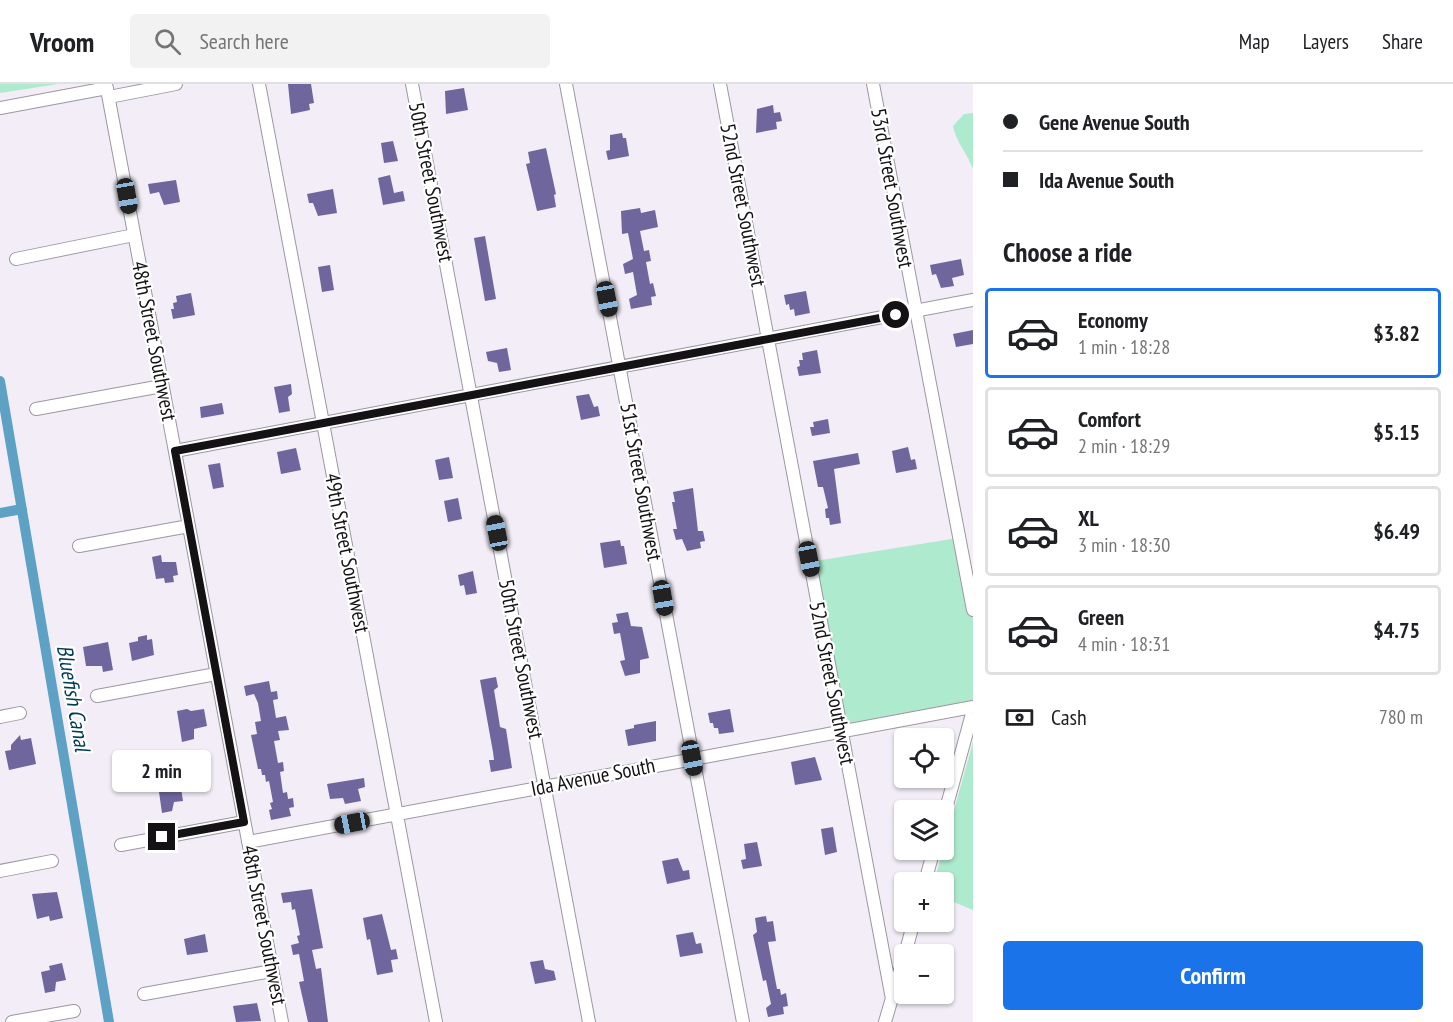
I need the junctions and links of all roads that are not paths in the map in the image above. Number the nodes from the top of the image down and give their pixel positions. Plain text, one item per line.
1 (176, 84) edge
2 (259, 84) edge
3 (412, 84) edge
4 (566, 84) edge
5 (720, 84) edge
6 (873, 84) edge
7 (107, 90) edge
8 (0, 108) edge
9 (134, 235) junction
10 (16, 259) dead end
11 (973, 300) edge
12 (915, 312) junction
13 (768, 339) junction
14 (620, 367) junction
15 (162, 386) junction
16 (471, 395) junction
17 (36, 409) dead end
18 (322, 423) junction
19 (175, 451) junction
20 (189, 526) junction
21 (79, 546) dead end
22 (973, 610) edge
23 (216, 674) junction
24 (97, 696) dead end
25 (973, 708) edge
26 (20, 713) dead end
27 (0, 717) edge
28 (841, 730) junction
29 (692, 758) junction
30 (545, 786) junction
31 (948, 800) edge
32 (396, 814) junction
33 (244, 822) junction
34 (248, 842) junction
35 (121, 845) dead end
36 (52, 861) dead end
37 (0, 871) edge
38 (272, 971) junction
39 (894, 992) edge
40 (144, 994) dead end
41 (892, 999) junction
42 (74, 1011) dead end
43 (12, 1022) edge
44 (282, 1022) edge
45 (436, 1022) edge
46 (589, 1022) edge
47 (743, 1022) edge
48 (885, 1022) edge

1 - 7 street
2 - 18 street, 49th Street Southwest
3 - 16 street, 50th Street Southwest
4 - 14 street, 51st Street Southwest
5 - 13 street, 52nd Street Southwest
6 - 12 street, 53rd Street Southwest
7 - 8 street
7 - 9 street, 48th Street Southwest
9 - 10 street
9 - 15 street, 48th Street Southwest
11 - 12 street
12 - 13 street
12 - 22 street, 53rd Street Southwest
13 - 14 street
13 - 28 street, 52nd Street Southwest
14 - 16 street
14 - 29 street, 51st Street Southwest
15 - 17 street
15 - 19 street, 48th Street Southwest
16 - 18 street
16 - 30 street, 50th Street Southwest
18 - 19 street
18 - 32 street, 49th Street Southwest
19 - 20 street, 48th Street Southwest
20 - 21 street
20 - 23 street, 48th Street Southwest
23 - 24 street
23 - 33 street, 48th Street Southwest
25 - 28 street, Ida Avenue South
25 - 31 street
26 - 27 street
28 - 29 street, Ida Avenue South
28 - 41 street, 52nd Street Southwest
29 - 30 street, Ida Avenue South
29 - 47 street, 51st Street Southwest
30 - 32 street, Ida Avenue South
30 - 46 street, 50th Street Southwest
32 - 34 street, Ida Avenue South
32 - 45 street, 49th Street Southwest
33 - 34 street, 48th Street Southwest
33 - 35 street
34 - 38 street, 48th Street Southwest
36 - 37 street
38 - 40 street
38 - 44 street, 48th Street Southwest
39 - 41 street
41 - 48 street
42 - 43 street

